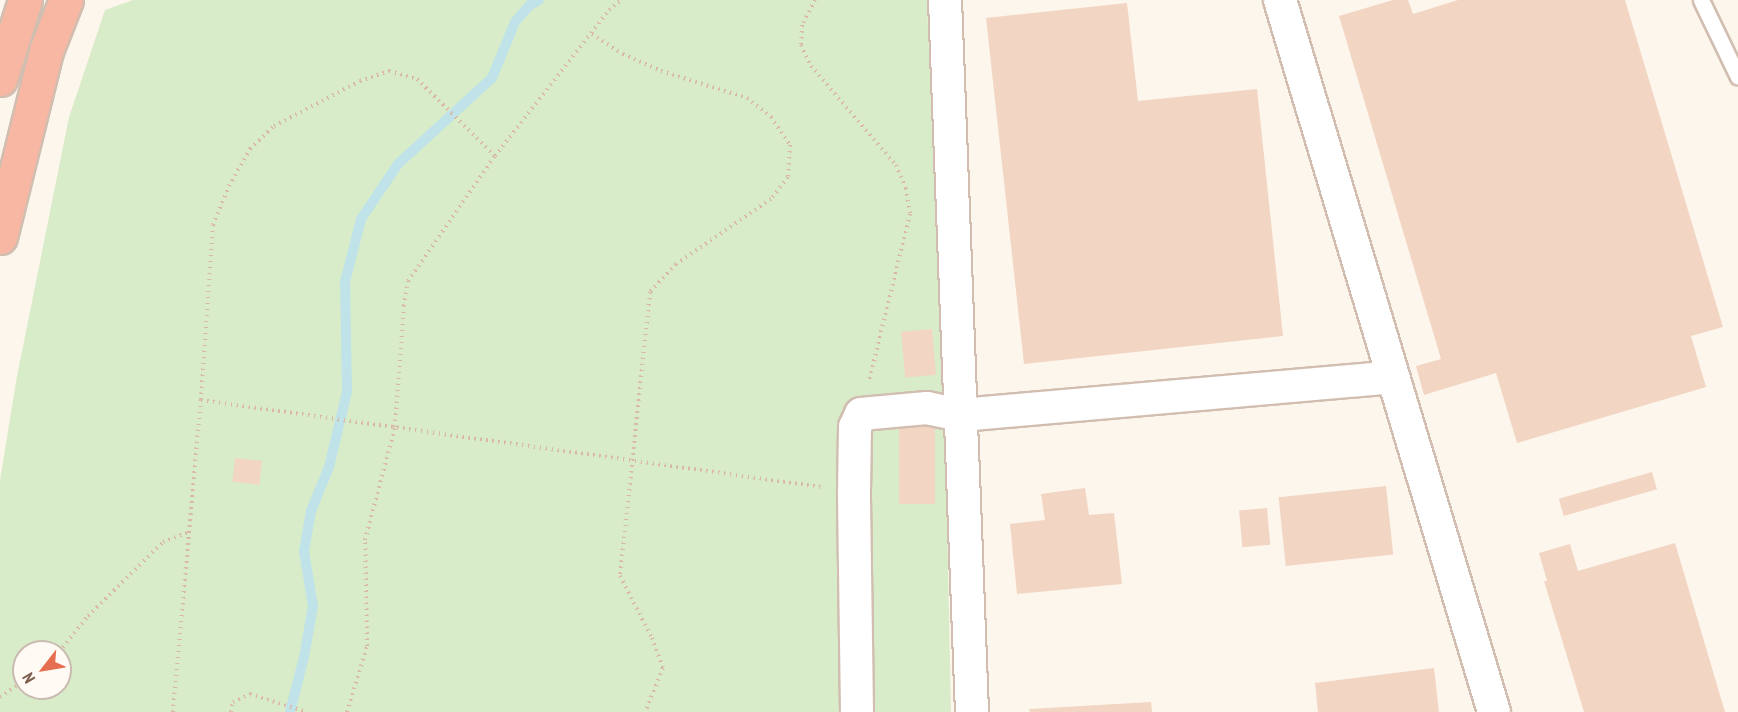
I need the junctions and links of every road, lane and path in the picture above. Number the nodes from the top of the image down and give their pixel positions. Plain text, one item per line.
1 (19, 0) edge
2 (25, 0) edge
3 (66, 0) edge
4 (621, 0) edge
5 (815, 0) edge
6 (945, 0) edge
7 (1280, 0) edge
8 (1701, 0) edge
9 (0, 7) edge
10 (592, 34) junction
11 (3, 65) edge
12 (1738, 77) edge
13 (495, 156) junction
14 (0, 237) edge
15 (1392, 377) junction
16 (201, 400) junction
17 (861, 414) junction
18 (961, 415) junction
19 (395, 427) junction
20 (632, 461) junction
21 (854, 492) junction
22 (189, 532) junction
23 (69, 640) edge
24 (173, 712) edge
25 (231, 712) edge
26 (307, 712) edge
27 (347, 712) edge
28 (645, 712) edge
29 (856, 712) edge
30 (972, 712) edge
31 (1494, 712) edge

1 - 9 highway
2 - 11 highway
3 - 14 highway
4 - 10 path
5 - 17 path
6 - 18 street
7 - 15 street
8 - 12 lane
10 - 13 path
10 - 20 path
13 - 16 path
13 - 19 path
15 - 18 street
15 - 31 street
16 - 19 path
16 - 22 path
17 - 18 street
17 - 21 street
18 - 30 street
19 - 20 path
19 - 27 path
20 - 21 path
20 - 28 path
21 - 29 street
22 - 23 path
22 - 24 path
25 - 26 path

